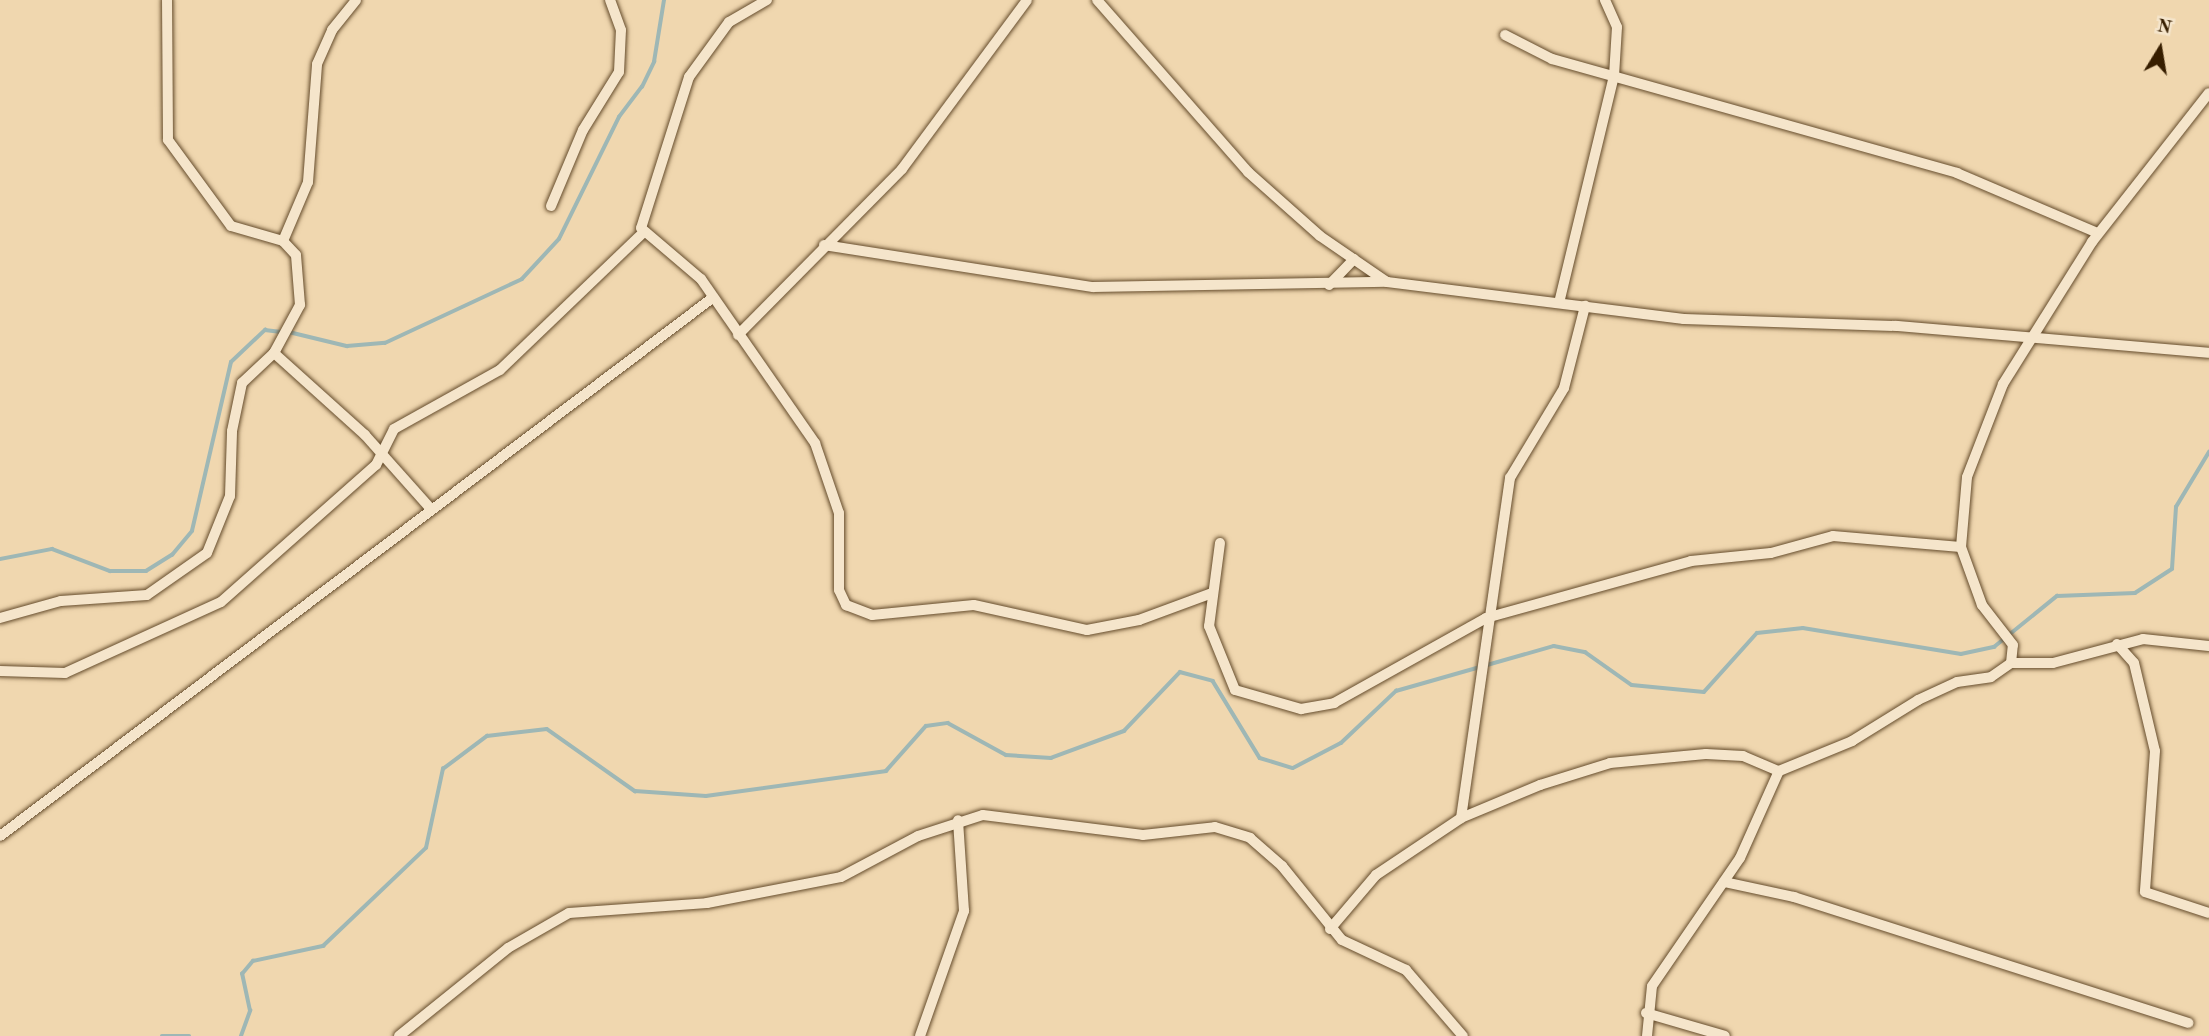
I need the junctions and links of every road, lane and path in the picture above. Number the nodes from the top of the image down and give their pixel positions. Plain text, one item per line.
1 (167, 0) edge
2 (356, 0) edge
3 (610, 0) edge
4 (767, 0) edge
5 (1027, 0) edge
6 (1097, 0) edge
7 (1605, 0) edge
8 (1505, 35) dead end
9 (1614, 76) junction
10 (2209, 93) edge
11 (551, 206) dead end
12 (2098, 233) junction
13 (642, 234) junction
14 (283, 241) junction
15 (824, 245) junction
16 (1354, 260) junction
17 (1387, 282) junction
18 (1329, 285) junction
19 (711, 299) junction
20 (1559, 303) junction
21 (1585, 306) junction
22 (738, 335) junction
23 (2032, 338) junction
24 (274, 353) junction
25 (2209, 353) edge
26 (384, 455) junction
27 (432, 509) junction
28 (1220, 543) dead end
29 (1961, 547) junction
30 (1212, 593) junction
31 (0, 618) edge
32 (1486, 618) junction
33 (2117, 644) junction
34 (2209, 646) edge
35 (2011, 663) junction
36 (0, 671) edge
37 (1779, 771) junction
38 (1461, 818) junction
39 (958, 820) junction
40 (0, 836) edge
41 (1724, 882) junction
42 (2209, 912) edge
43 (1330, 929) junction
44 (1646, 1013) junction
45 (2188, 1023) dead end
46 (399, 1036) edge
47 (920, 1036) edge
48 (1463, 1036) edge
49 (1647, 1036) edge
50 (1725, 1036) edge

1 - 14 street
2 - 14 street
3 - 11 street
4 - 13 street
5 - 15 street
6 - 16 street
7 - 9 street
8 - 9 street
9 - 12 street
9 - 20 street
10 - 12 street
12 - 23 street
13 - 19 street
13 - 26 street
14 - 24 street
15 - 18 street
15 - 22 street
16 - 17 street
16 - 18 street
17 - 18 street
17 - 20 street
19 - 22 street
19 - 27 street
20 - 21 street
21 - 23 street
21 - 32 street
22 - 30 street
23 - 25 street
23 - 29 street
24 - 26 street
24 - 31 street
26 - 27 street
26 - 36 street
27 - 40 street
28 - 30 street
29 - 32 street
29 - 35 street
30 - 32 street
32 - 38 street
33 - 34 street
33 - 35 street
33 - 42 street
35 - 37 street
37 - 38 street
37 - 41 street
38 - 43 street
39 - 43 street
39 - 46 street
39 - 47 street
41 - 44 street
41 - 45 street
43 - 48 street
44 - 49 street
44 - 50 street

